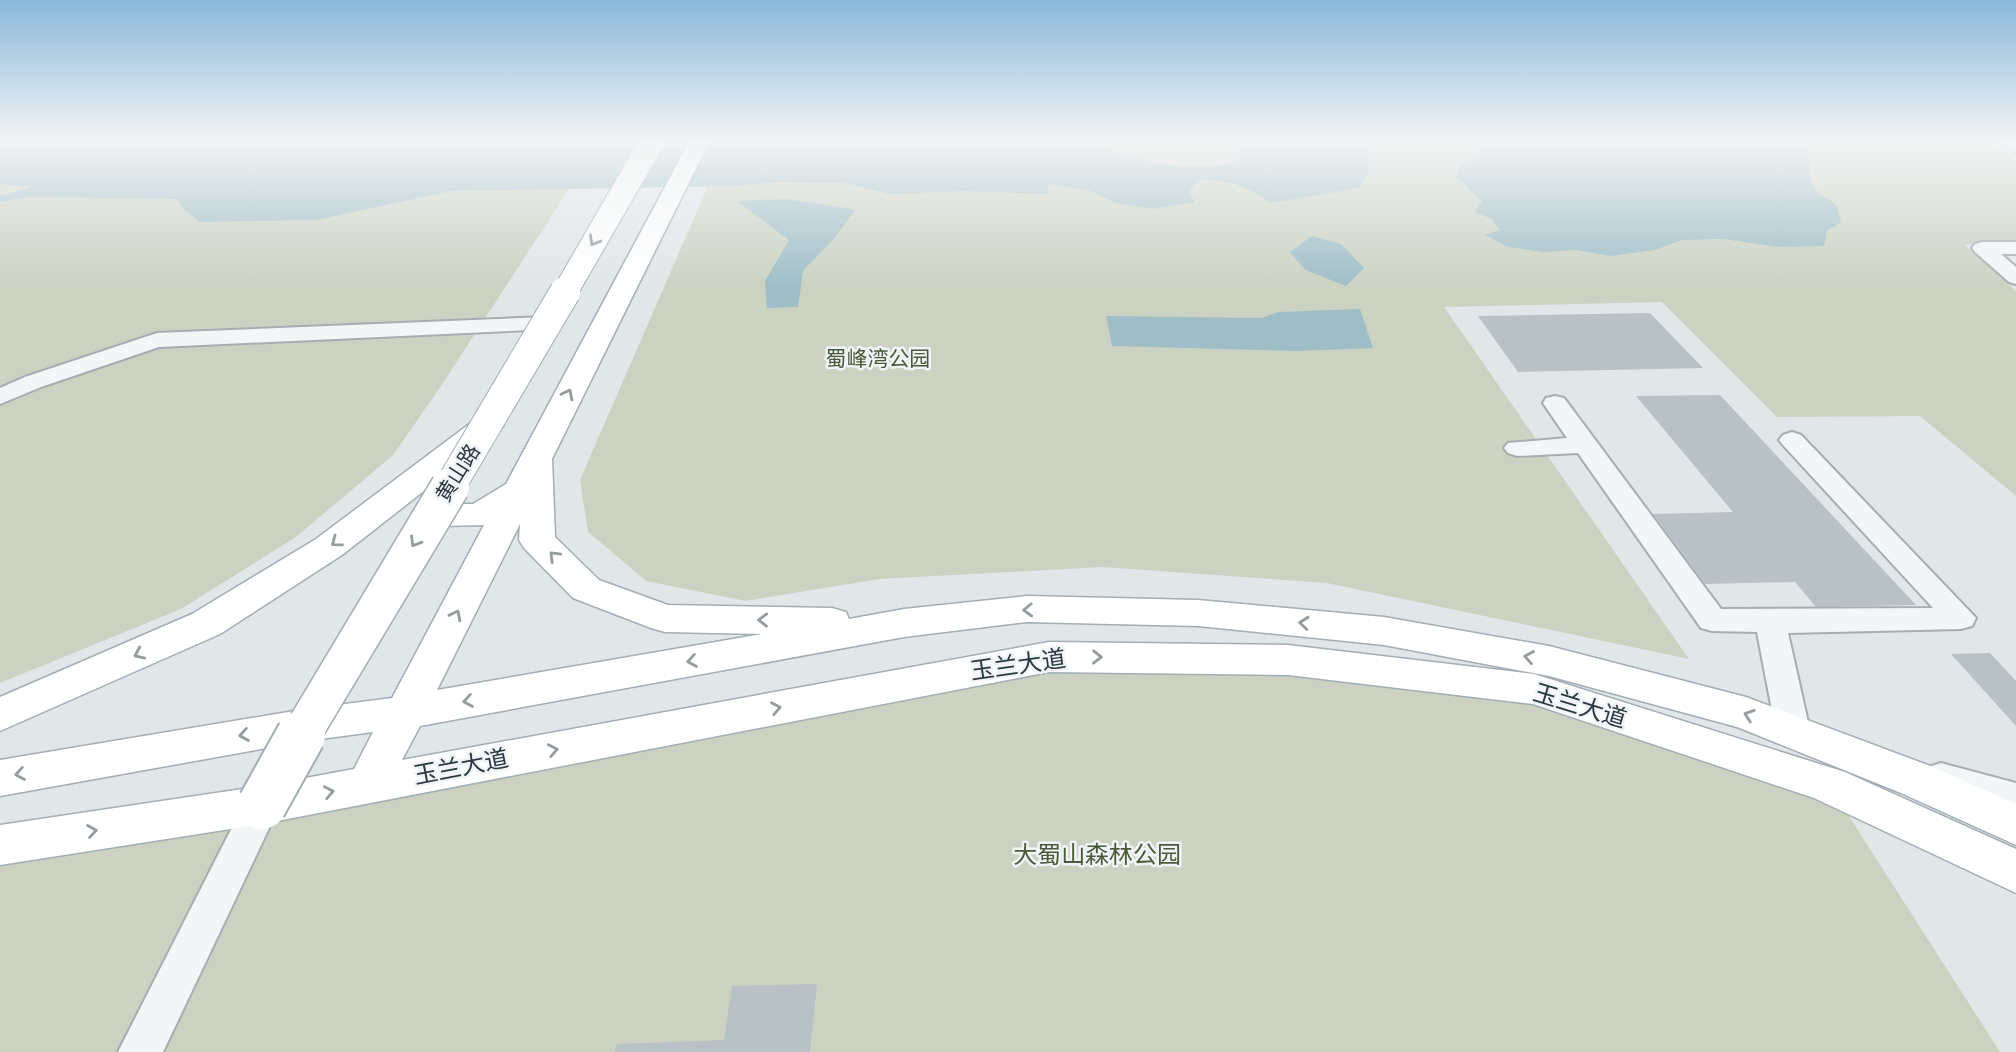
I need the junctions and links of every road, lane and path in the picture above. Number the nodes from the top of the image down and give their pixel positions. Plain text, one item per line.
1 (624, 189) edge
2 (673, 189) edge
3 (2016, 248) edge
4 (2016, 278) edge
5 (546, 324) junction
6 (0, 397) edge
7 (1555, 403) dead end
8 (487, 426) junction
9 (1793, 440) dead end
10 (1586, 445) junction
11 (1517, 448) dead end
12 (538, 455) junction
13 (519, 491) junction
14 (446, 492) junction
15 (1770, 622) junction
16 (904, 623) junction
17 (406, 712) junction
18 (0, 715) edge
19 (306, 724) junction
20 (1793, 732) junction
21 (1831, 747) junction
22 (0, 778) edge
23 (368, 785) junction
24 (2016, 798) edge
25 (262, 805) junction
26 (2016, 825) edge
27 (0, 845) edge
28 (2016, 872) edge
29 (140, 1052) edge

1 -> 5 main road, 黄山路, bridge
12 -> 2 main road
3 - 4 street
5 - 6 street
5 - 8 main road, 黄山路, bridge
7 - 10 street
8 - 14 main road, 黄山路, bridge
8 -> 18 main road
9 - 15 street
10 - 11 street
10 - 15 street
12 - 13 main road
16 -> 12 main road
13 - 14 main road
17 -> 13 main road
14 -> 19 main road, 黄山路, bridge
15 - 20 street
16 -> 17 main road, 玉兰大道
20 -> 16 main road, 玉兰大道
17 - 19 main road, 玉兰大道
17 - 23 main road
19 -> 22 main road, 玉兰大道
19 - 25 main road, 黄山路, bridge
20 - 21 main road, 玉兰大道
21 - 24 street
21 - 26 main road, 玉兰大道
25 -> 23 main road, 玉兰大道
23 -> 28 main road, 玉兰大道
27 -> 25 main road, 玉兰大道
25 - 29 street

